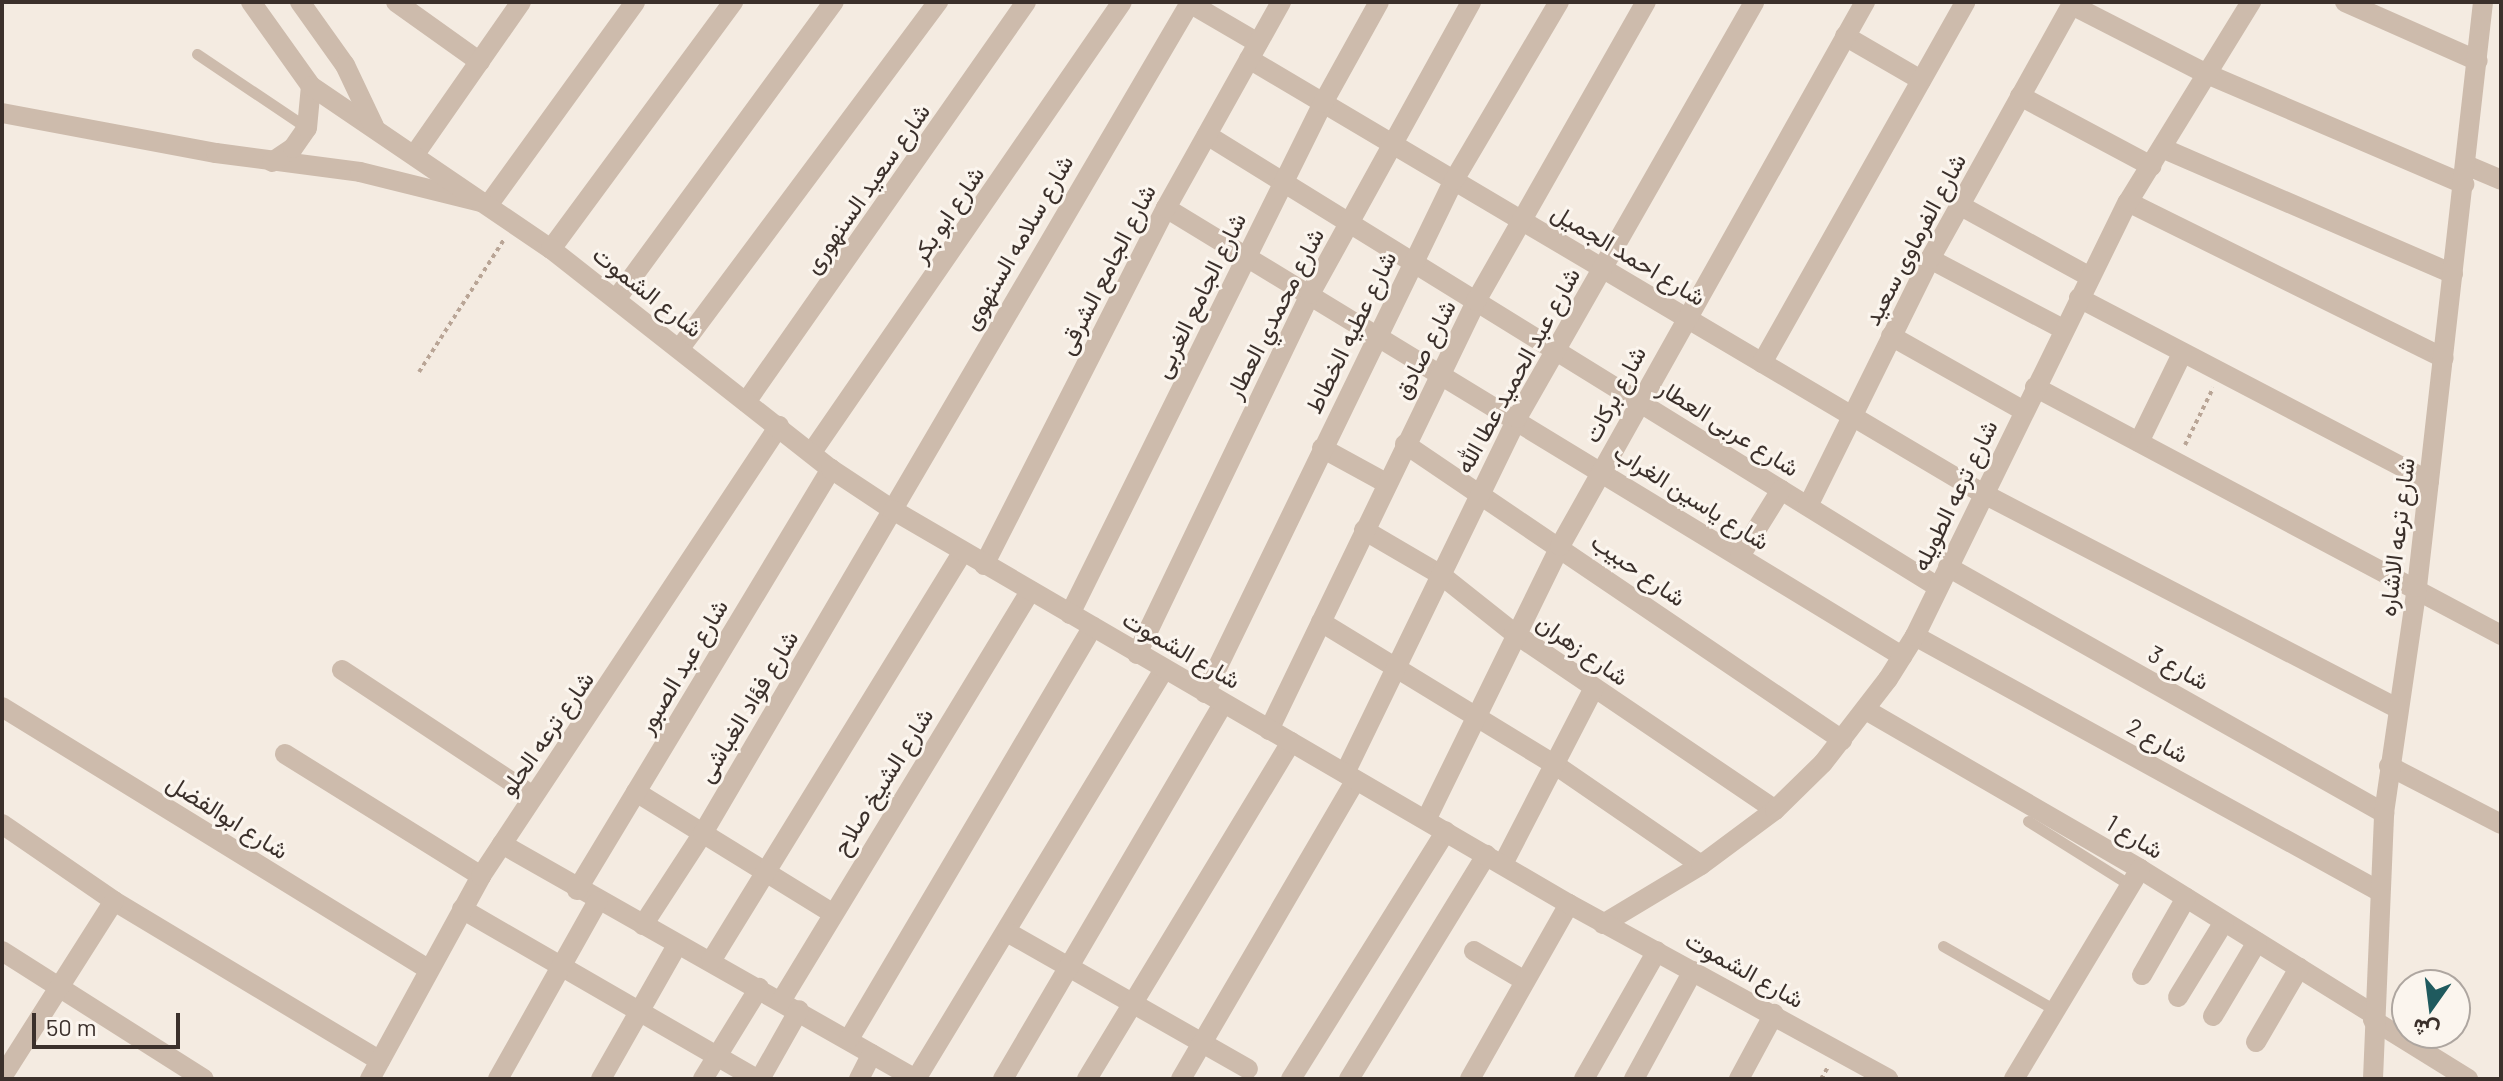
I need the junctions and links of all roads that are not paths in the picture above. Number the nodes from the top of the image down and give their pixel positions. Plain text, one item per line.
1 (251, 2) edge
2 (301, 2) edge
3 (396, 2) edge
4 (521, 2) edge
5 (635, 2) edge
6 (733, 2) edge
7 (834, 2) edge
8 (938, 2) edge
9 (1026, 2) edge
10 (1122, 2) edge
11 (1189, 2) edge
12 (1281, 2) edge
13 (1379, 2) edge
14 (1471, 2) edge
15 (1559, 2) edge
16 (1646, 2) edge
17 (1754, 2) edge
18 (1865, 2) edge
19 (1965, 2) edge
20 (2251, 2) edge
21 (2345, 2) edge
22 (2483, 2) edge
23 (2072, 3) edge
24 (1845, 36) junction
25 (1254, 51) junction
26 (197, 54) dead end
27 (2478, 61) junction
28 (480, 62) junction
29 (2207, 74) junction
30 (1921, 80) junction
31 (311, 86) junction
32 (2020, 96) junction
33 (2, 99) edge
34 (1323, 103) junction
35 (2, 113) edge
36 (57, 123) junction
37 (374, 126) junction
38 (307, 128) junction
39 (1207, 135) junction
40 (1390, 143) junction
41 (2162, 148) junction
42 (415, 154) junction
43 (272, 162) junction
44 (2151, 166) junction
45 (2465, 175) junction
46 (1454, 180) junction
47 (2501, 180) edge
48 (1283, 182) junction
49 (2128, 202) junction
50 (489, 204) junction
51 (1961, 206) junction
52 (1166, 208) junction
53 (1523, 222) junction
54 (1349, 223) junction
55 (551, 249) junction
56 (1247, 258) junction
57 (1930, 259) junction
58 (1414, 263) junction
59 (1602, 268) junction
60 (2453, 274) junction
61 (2090, 277) junction
62 (1310, 294) junction
63 (617, 298) junction
64 (2079, 298) junction
65 (1476, 301) junction
66 (1686, 318) junction
67 (2063, 329) junction
68 (1378, 336) junction
69 (1891, 336) junction
70 (680, 348) junction
71 (1555, 350) junction
72 (2182, 354) junction
73 (2444, 358) junction
74 (1762, 363) junction
75 (1439, 373) junction
76 (2035, 387) junction
77 (1638, 401) junction
78 (746, 402) junction
79 (2024, 411) junction
80 (1517, 418) junction
81 (1854, 418) junction
82 (779, 426) junction
83 (2139, 442) junction
84 (1405, 444) junction
85 (1322, 448) junction
86 (812, 452) junction
87 (831, 469) junction
88 (1602, 471) junction
89 (2429, 481) junction
90 (1386, 483) junction
91 (1781, 490) junction
92 (1982, 493) junction
93 (1477, 495) junction
94 (1808, 506) junction
95 (893, 510) junction
96 (1364, 530) junction
97 (1560, 546) junction
98 (962, 553) junction
99 (1740, 556) junction
100 (984, 565) junction
101 (1948, 567) junction
102 (1441, 575) junction
103 (1938, 587) junction
104 (2417, 587) junction
105 (1030, 591) junction
106 (1070, 614) junction
107 (1321, 622) junction
108 (1093, 627) junction
109 (1514, 633) junction
110 (2501, 635) edge
111 (1915, 636) junction
112 (1137, 654) junction
113 (1902, 656) junction
114 (1396, 667) junction
115 (1164, 669) junction
116 (342, 670) dead end
117 (1594, 688) junction
118 (1205, 693) junction
119 (1223, 704) junction
120 (2, 707) edge
121 (2397, 708) junction
122 (1866, 710) junction
123 (1478, 716) junction
124 (1269, 730) junction
125 (1842, 740) junction
126 (1291, 742) junction
127 (285, 754) dead end
128 (1554, 764) junction
129 (2389, 766) junction
130 (1350, 776) junction
131 (636, 792) junction
132 (533, 796) junction
133 (1775, 810) junction
134 (2384, 813) junction
135 (1426, 820) junction
136 (2028, 821) dead end
137 (2, 824) edge
138 (2501, 824) edge
139 (1446, 831) junction
140 (703, 833) junction
141 (502, 844) junction
142 (1495, 860) junction
143 (1701, 865) junction
144 (765, 872) junction
145 (481, 876) junction
146 (2135, 877) junction
147 (577, 890) junction
148 (2377, 890) junction
149 (2186, 898) junction
150 (114, 901) junction
151 (598, 901) junction
152 (1569, 904) junction
153 (462, 909) junction
154 (832, 913) junction
155 (2224, 922) junction
156 (1603, 924) junction
157 (643, 925) junction
158 (1007, 932) junction
159 (2257, 942) junction
160 (677, 945) junction
161 (1943, 946) dead end
162 (2, 951) edge
163 (1474, 951) dead end
164 (1657, 951) junction
165 (711, 961) junction
166 (562, 965) junction
167 (1067, 967) junction
168 (2299, 968) junction
169 (428, 969) junction
170 (1693, 971) junction
171 (2142, 975) dead end
172 (1525, 981) junction
173 (60, 988) junction
174 (759, 988) junction
175 (2178, 997) dead end
176 (1132, 1005) junction
177 (790, 1006) junction
178 (639, 1010) junction
179 (2055, 1010) junction
180 (1774, 1014) junction
181 (2213, 1016) dead end
182 (2373, 1017) junction
183 (849, 1039) junction
184 (2256, 1042) dead end
185 (1202, 1043) junction
186 (872, 1054) junction
187 (717, 1055) junction
188 (1248, 1069) dead end
189 (375, 1070) edge
190 (9, 1073) edge
191 (1878, 1076) edge
192 (204, 1079) edge
193 (498, 1079) edge
194 (601, 1079) edge
195 (703, 1079) edge
196 (758, 1079) edge
197 (859, 1079) edge
198 (916, 1079) edge
199 (1003, 1079) edge
200 (1087, 1079) edge
201 (1181, 1079) edge
202 (1291, 1079) edge
203 (1349, 1079) edge
204 (1470, 1079) edge
205 (1584, 1079) edge
206 (1634, 1079) edge
207 (1739, 1079) edge
208 (2014, 1079) edge
209 (2373, 1079) edge
210 (2468, 1079) edge

1 - 31 street, شارع الشموت
2 - 37 street
3 - 28 street
4 - 28 street
5 - 50 street
6 - 55 street
7 - 63 street
8 - 70 street
9 - 78 street, شارع سعيد السنهورى
10 - 86 street, شارع ابو بكر
11 - 25 street, شارع احمد الجميل
11 - 95 street, شارع سلامه السنهوى
12 - 25 street, شارع الجامع الشرقى
13 - 34 street, شارع الجامع الغربى
14 - 40 street, شارع محمدي العطار
15 - 46 street, شارع عطيه الخطاط
16 - 53 street, شارع صادق
17 - 59 street, شارع عبد الحميد عطا الله
18 - 24 street, شارع بركات
19 - 30 street
20 - 29 street, شارع ترعه الطويله
21 - 27 street
22 - 27 street, شارع ترعه الاشاره
23 - 29 street
23 - 32 street, شارع الفرماوى سعيد
24 - 30 street
24 - 66 street, شارع بركات
25 - 34 street, شارع احمد الجميل
25 - 39 street, شارع الجامع الشرقى
26 - 38 lane
27 - 45 street, شارع ترعه الاشاره
28 - 42 street
29 - 41 street, شارع ترعه الطويله
29 - 45 street
30 - 74 street
31 - 37 street, شارع الشموت
31 - 38 street
32 - 44 street
32 - 51 street, شارع الفرماوى سعيد
33 - 36 street
34 - 40 street, شارع احمد الجميل
34 - 48 street, شارع الجامع الغربى
35 - 36 street
36 - 43 street, شارع الشموت
37 - 42 street, شارع الشموت
38 - 43 street
39 - 48 street, شارع عربى العطار
39 - 52 street, شارع الجامع الشرقى
40 - 46 street, شارع احمد الجميل
40 - 54 street, شارع محمدي العطار
41 - 44 street, شارع ترعه الطويله
41 - 60 street
42 - 50 street, شارع الشموت
43 - 50 street, شارع الشموت
44 - 49 street, شارع ترعه الطويله
45 - 47 street
45 - 60 street, شارع ترعه الاشاره
46 - 53 street, شارع احمد الجميل
46 - 58 street, شارع عطيه الخطاط
48 - 54 street, شارع عربى العطار
48 - 56 street, شارع الجامع الغربى
49 - 61 street, شارع ترعه الطويله
49 - 73 street
50 - 55 street, شارع الشموت
51 - 57 street, شارع الفرماوى سعيد
51 - 61 street
52 - 56 street, شارع ياسين الغراب
52 - 100 street, شارع الجامع الشرقى
53 - 59 street, شارع احمد الجميل
53 - 65 street, شارع صادق
54 - 58 street, شارع عربى العطار
54 - 62 street, شارع محمدي العطار
55 - 63 street, شارع الشموت
56 - 62 street, شارع ياسين الغراب
56 - 106 street, شارع الجامع الغربى
57 - 67 street
57 - 69 street, شارع الفرماوى سعيد
58 - 65 street, شارع عربى العطار
58 - 68 street, شارع عطيه الخطاط
59 - 66 street, شارع احمد الجميل
59 - 71 street, شارع عبد الحميد عطا الله
60 - 73 street, شارع ترعه الاشاره
61 - 64 street, شارع ترعه الطويله
62 - 68 street, شارع ياسين الغراب
62 - 112 street, شارع محمدي العطار
63 - 70 street, شارع الشموت
64 - 67 street, شارع ترعه الطويله
64 - 72 street
65 - 71 street, شارع عربى العطار
65 - 75 street, شارع صادق
66 - 74 street, شارع احمد الجميل
66 - 77 street, شارع بركات
67 - 76 street, شارع ترعه الطويله
68 - 75 street, شارع ياسين الغراب
68 - 85 street, شارع عطيه الخطاط
69 - 79 street
69 - 81 street, شارع الفرماوى سعيد
70 - 78 street, شارع الشموت
71 - 77 street, شارع عربى العطار
71 - 80 street, شارع عبد الحميد عطا الله
72 - 83 street
72 - 89 street
73 - 89 street, شارع ترعه الاشاره
74 - 81 street, شارع احمد الجميل
75 - 80 street, شارع ياسين الغراب
75 - 84 street, شارع صادق
76 - 79 street, شارع ترعه الطويله
76 - 83 street
77 - 88 street, شارع بركات
77 - 91 street, شارع عربى العطار
78 - 82 street, شارع الشموت
79 - 92 street, شارع ترعه الطويله
80 - 88 street, شارع ياسين الغراب
80 - 93 street, شارع عبد الحميد عطا الله
81 - 92 street, شارع احمد الجميل
81 - 94 street, شارع الفرماوى سعيد
82 - 86 street, شارع الشموت
82 - 132 street, شارع ترعه الحلو
83 - 104 street
84 - 90 street, شارع صادق
84 - 93 street, شارع حبيب
85 - 90 street
85 - 118 street, شارع عطيه الخطاط
86 - 87 street, شارع الشموت
87 - 95 street, شارع الشموت
87 - 131 street, شارع عبد الصبور
88 - 97 street, شارع بركات
88 - 99 street, شارع ياسين الغراب
89 - 104 street, شارع ترعه الاشاره
90 - 96 street, شارع صادق
91 - 94 street, شارع عربى العطار
91 - 99 street
92 - 101 street, شارع ترعه الطويله
92 - 121 street, شارع احمد الجميل
93 - 97 street, شارع حبيب
93 - 102 street, شارع عبد الحميد عطا الله
94 - 103 street, شارع عربى العطار
95 - 98 street, شارع الشموت
95 - 140 street, شارع فؤاد الغباشى
96 - 102 street, شارع زهران
96 - 107 street, شارع صادق
97 - 109 street, شارع بركات
97 - 125 street, شارع حبيب
98 - 100 street, شارع الشموت
98 - 144 street
99 - 113 street, شارع ياسين الغراب
100 - 105 street, شارع الشموت
101 - 103 street, شارع ترعه الطويله
101 - 134 street, شارع 3
102 - 109 street, شارع زهران
102 - 114 street, شارع عبد الحميد عطا الله
103 - 111 street, شارع ترعه الطويله
104 - 110 street
104 - 121 street, شارع ترعه الاشاره
105 - 106 street, شارع الشموت
105 - 154 street, شارع الشيخ صلاح
106 - 108 street, شارع الشموت
107 - 114 street
107 - 124 street, شارع صادق
108 - 112 street, شارع الشموت
108 - 183 street
109 - 117 street, شارع زهران
109 - 123 street, شارع بركات
111 - 113 street, شارع ترعه الطويله
111 - 148 street, شارع 2
112 - 115 street, شارع الشموت
113 - 122 street, شارع ترعه الطويله
114 - 123 street
114 - 130 street, شارع عبد الحميد عطا الله
115 - 118 street, شارع الشموت
115 - 158 street
116 - 132 street
117 - 128 street
117 - 133 street, شارع زهران
118 - 119 street, شارع الشموت
119 - 124 street, شارع الشموت
119 - 167 street
120 - 169 street, شارع ابوالفضل
121 - 129 street, شارع ترعه الاشاره
122 - 125 street, شارع ترعه الطويله
122 - 146 street, شارع 1
123 - 128 street
123 - 135 street, شارع بركات
124 - 126 street, شارع الشموت
125 - 133 street, شارع ترعه الطويله
126 - 130 street, شارع الشموت
126 - 176 street
127 - 145 street
128 - 142 street
128 - 143 street
129 - 134 street, شارع ترعه الاشاره
129 - 138 street
130 - 135 street, شارع الشموت
130 - 185 street, شارع عبد الحميد عطا الله
131 - 140 street
131 - 147 street, شارع عبد الصبور
132 - 141 street, شارع ترعه الحلو
133 - 143 street, شارع ترعه الطويله
134 - 148 street, شارع ترعه الاشاره
135 - 139 street, شارع الشموت
136 - 146 lane
137 - 150 street
139 - 142 street, شارع الشموت
139 - 202 street
140 - 144 street
140 - 157 street, شارع فؤاد الغباشى
141 - 145 street, شارع ترعه الحلو
141 - 147 street
142 - 152 street, شارع الشموت
142 - 203 street
143 - 156 street, شارع ترعه الطويله
144 - 154 street
144 - 165 street
145 - 153 street, شارع ترعه الحلو
146 - 149 street, شارع 1
146 - 179 street
147 - 151 street
148 - 182 street, شارع ترعه الاشاره
149 - 155 street, شارع 1
149 - 171 street
150 - 173 street
150 - 189 street
151 - 157 street
151 - 166 street
152 - 156 street, شارع الشموت
152 - 172 street
153 - 166 street
153 - 169 street, شارع ترعه الحلو
154 - 177 street, شارع الشيخ صلاح
155 - 159 street, شارع 1
155 - 175 street
156 - 164 street, شارع الشموت
157 - 160 street
158 - 167 street
158 - 198 street
159 - 168 street, شارع 1
159 - 181 street
160 - 165 street
160 - 178 street
161 - 179 lane
162 - 173 street
163 - 172 street
164 - 170 street, شارع الشموت
164 - 205 street
165 - 174 street
166 - 178 street
166 - 193 street
167 - 176 street
167 - 199 street
168 - 182 street, شارع 1
168 - 184 street
169 - 189 street, شارع ترعه الحلو
170 - 180 street, شارع الشموت
170 - 206 street
172 - 204 street
173 - 190 street
173 - 192 street
174 - 177 street
174 - 187 street
176 - 185 street
176 - 200 street
177 - 183 street
177 - 196 street, شارع الشيخ صلاح
178 - 187 street
178 - 194 street
179 - 208 street
180 - 191 street, شارع الشموت
180 - 207 street
182 - 209 street, شارع ترعه الاشاره
182 - 210 street, شارع 1
183 - 186 street
185 - 188 street
185 - 201 street, شارع عبد الحميد عطا الله
186 - 197 street
186 - 198 street
187 - 195 street
187 - 196 street

